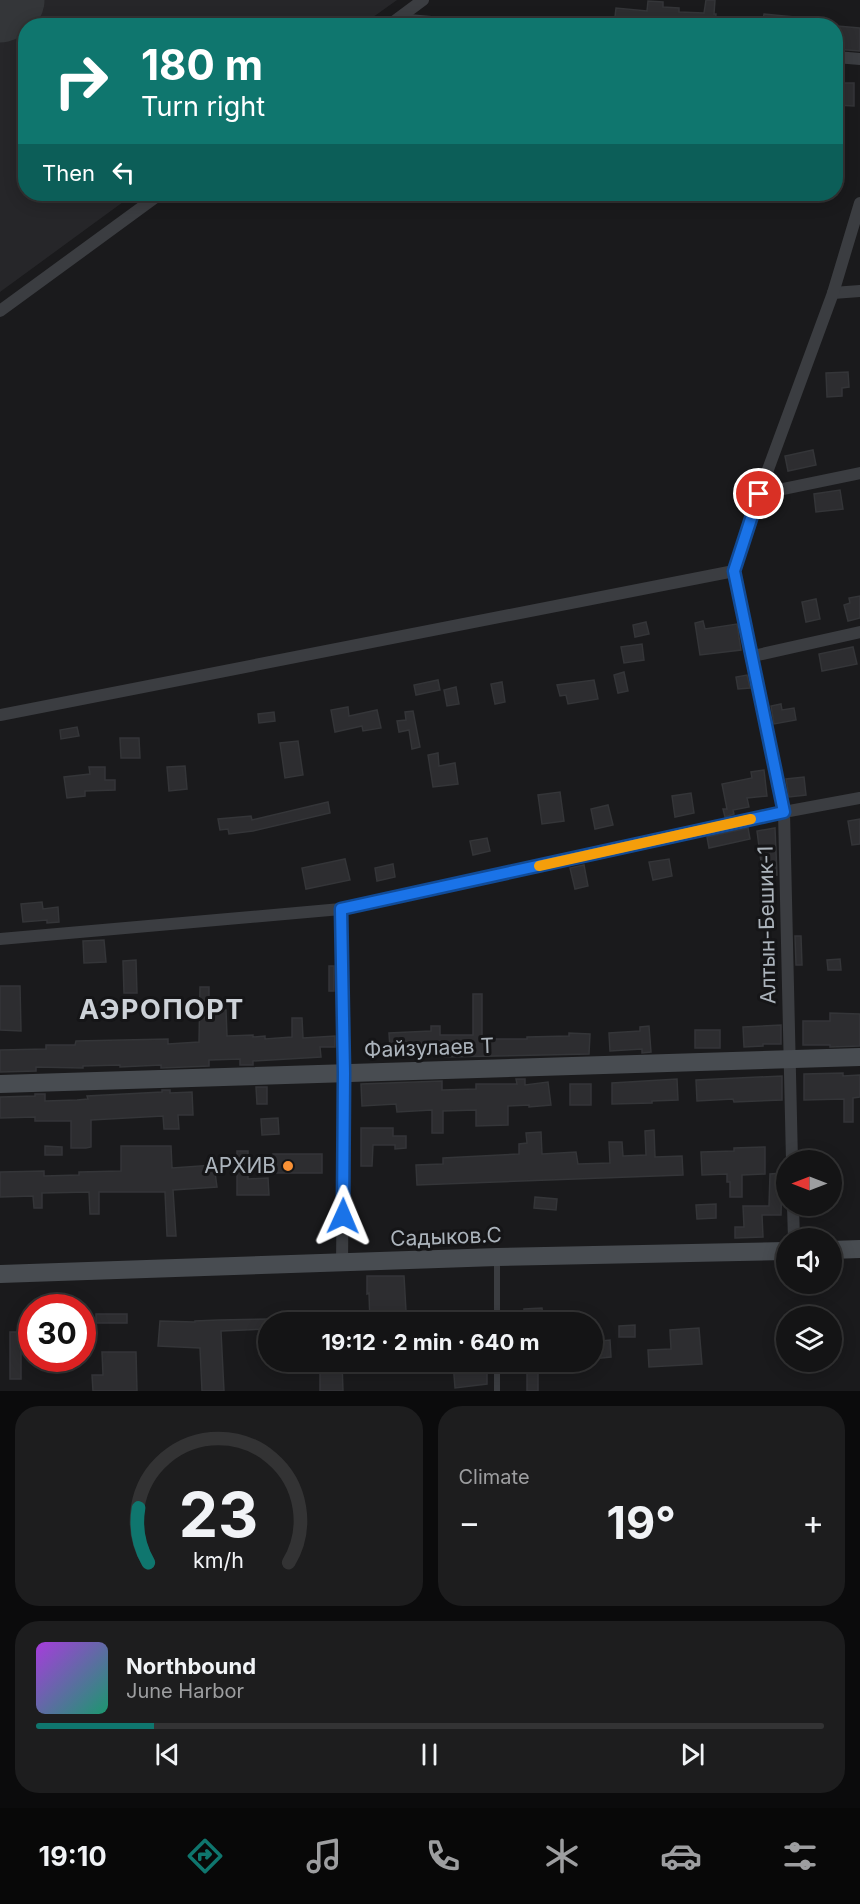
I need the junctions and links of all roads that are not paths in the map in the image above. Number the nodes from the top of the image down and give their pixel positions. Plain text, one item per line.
1 (423, 0) edge
2 (398, 18) edge
3 (843, 58) edge
4 (860, 59) edge
5 (150, 201) edge
6 (860, 203) edge
7 (860, 291) edge
8 (833, 293) junction
9 (0, 311) edge
10 (860, 473) edge
11 (759, 494) junction
12 (734, 571) junction
13 (860, 632) edge
14 (753, 656) junction
15 (0, 715) edge
16 (860, 798) edge
17 (784, 812) junction
18 (341, 909) junction
19 (0, 939) edge
20 (860, 1057) edge
21 (789, 1058) junction
22 (344, 1073) junction
23 (0, 1084) edge
24 (792, 1150) edge
25 (860, 1249) edge
26 (842, 1250) edge
27 (776, 1251) edge
28 (496, 1257) junction
29 (342, 1263) junction
30 (0, 1274) edge
31 (497, 1312) edge
32 (497, 1372) edge
33 (497, 1391) edge

1 - 2 street
3 - 4 street
5 - 9 street
6 - 8 street
7 - 8 street
8 - 11 street
10 - 11 street
11 - 12 street
12 - 14 street, Алтын-Бешик-1
12 - 15 street
13 - 14 street
14 - 17 street, Алтын-Бешик-1
16 - 17 street
17 - 18 street
17 - 21 street, Алтын-Бешик-1
18 - 19 street
18 - 22 street
20 - 21 street, Файзулаев Т
21 - 22 street, Файзулаев Т
21 - 24 street, Алтын-Бешик-1
22 - 23 street, Файзулаев Т
22 - 29 street
25 - 26 street
27 - 28 street, Садыков.С
28 - 29 street, Садыков.С
28 - 31 lane
29 - 30 street, Садыков.С
32 - 33 lane

